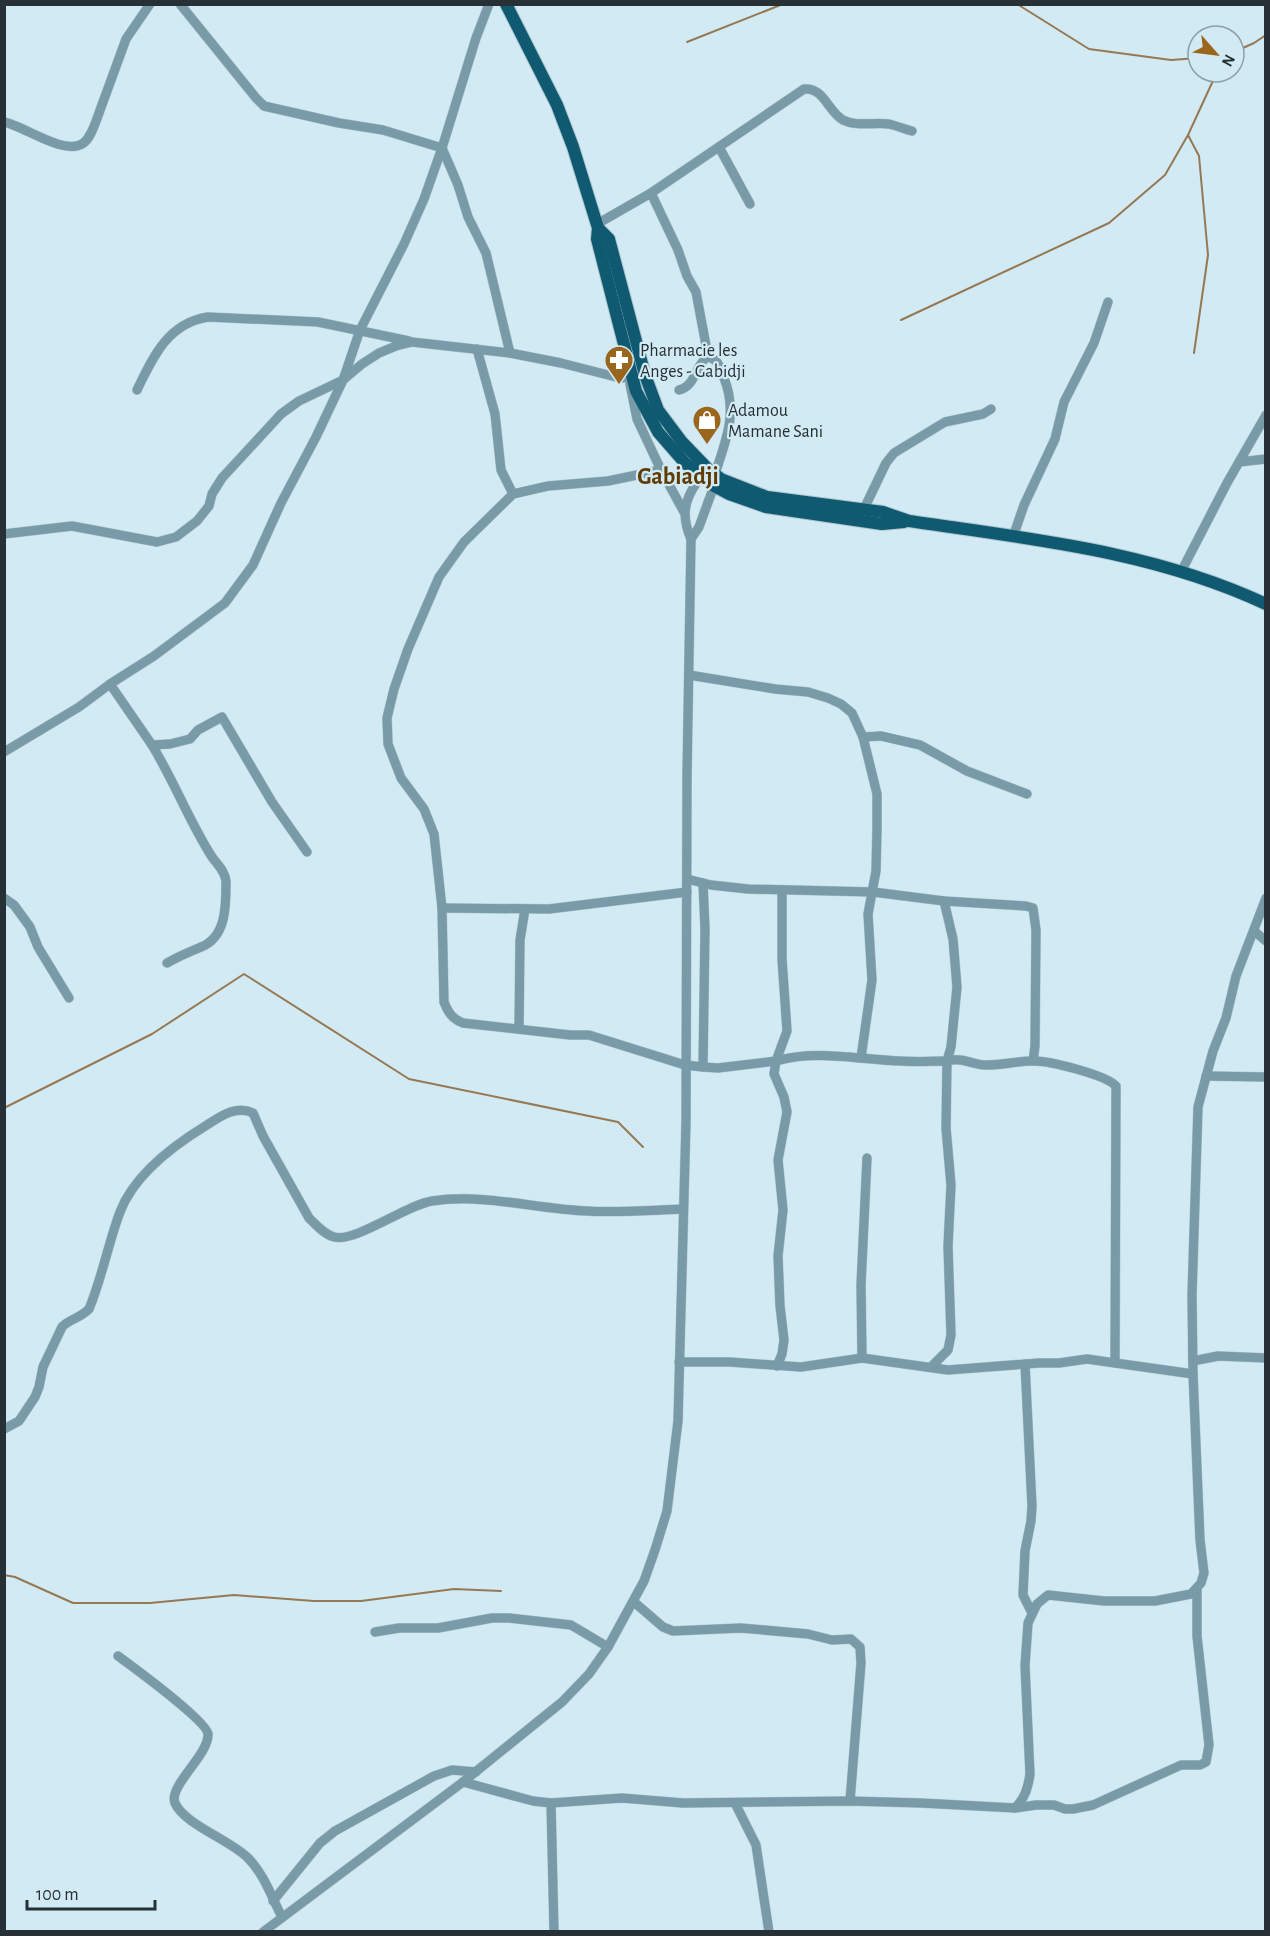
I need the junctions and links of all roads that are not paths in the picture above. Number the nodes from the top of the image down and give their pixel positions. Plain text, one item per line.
1 (150, 4) edge
2 (180, 4) edge
3 (489, 4) edge
4 (506, 4) edge
5 (4, 122) edge
6 (912, 131) dead end
7 (719, 147) junction
8 (442, 148) junction
9 (651, 193) junction
10 (750, 204) dead end
11 (597, 226) junction
12 (1108, 302) dead end
13 (360, 330) junction
14 (412, 342) junction
15 (477, 349) junction
16 (510, 353) junction
17 (708, 356) junction
18 (645, 375) junction
19 (631, 378) junction
20 (343, 380) junction
21 (137, 390) dead end
22 (679, 390) dead end
23 (991, 409) dead end
24 (1266, 415) edge
25 (1266, 459) edge
26 (1239, 462) junction
27 (660, 470) junction
28 (712, 477) junction
29 (513, 494) junction
30 (864, 509) junction
31 (684, 512) junction
32 (909, 521) junction
33 (4, 534) edge
34 (1013, 537) junction
35 (691, 539) junction
36 (1182, 570) junction
37 (1266, 604) edge
38 (689, 675) junction
39 (110, 684) junction
40 (862, 736) junction
41 (152, 745) junction
42 (4, 752) edge
43 (1027, 794) dead end
44 (307, 852) dead end
45 (687, 879) junction
46 (703, 883) junction
47 (782, 890) junction
48 (687, 892) junction
49 (873, 892) junction
50 (4, 898) edge
51 (1266, 898) edge
52 (944, 901) junction
53 (442, 908) junction
54 (525, 909) junction
55 (1254, 931) junction
56 (1266, 941) edge
57 (167, 963) dead end
58 (69, 998) dead end
59 (519, 1029) junction
60 (861, 1058) junction
61 (776, 1061) junction
62 (948, 1061) junction
63 (1033, 1061) junction
64 (685, 1065) junction
65 (703, 1067) junction
66 (1206, 1076) junction
67 (1266, 1077) edge
68 (867, 1158) dead end
69 (683, 1209) junction
70 (862, 1358) junction
71 (1266, 1358) edge
72 (1193, 1361) junction
73 (679, 1362) junction
74 (1115, 1363) junction
75 (1025, 1364) junction
76 (777, 1366) junction
77 (931, 1367) junction
78 (1193, 1374) junction
79 (4, 1429) edge
80 (1197, 1590) junction
81 (634, 1602) junction
82 (1032, 1613) junction
83 (375, 1632) dead end
84 (608, 1647) junction
85 (118, 1656) dead end
86 (476, 1772) junction
87 (463, 1782) junction
88 (850, 1801) junction
89 (551, 1803) junction
90 (735, 1803) junction
91 (1015, 1808) junction
92 (273, 1901) junction
93 (282, 1917) junction
94 (263, 1932) edge
95 (554, 1932) edge
96 (769, 1932) edge

1 - 5 street
2 - 8 street
3 - 8 street
4 - 11 main road
6 - 7 street
7 - 9 street
7 - 10 street
8 - 13 street
8 - 16 street
9 - 11 street
9 - 17 street
11 - 18 main road
11 - 19 main road
12 - 34 street
13 - 14 street
13 - 20 street
13 - 21 street
14 - 15 street
14 - 20 street
15 - 16 street
15 - 29 street
16 - 19 street
17 - 22 street
17 - 28 street
18 - 19 street
18 - 28 main road
19 - 27 street
19 - 28 main road
20 - 33 street
20 - 39 street
23 - 30 street
24 - 26 street
25 - 26 street
26 - 36 street
27 - 29 street
27 - 31 street
28 - 30 main road
28 - 31 street
28 - 32 main road
28 - 35 street
29 - 53 street
30 - 32 main road
31 - 35 street
32 - 34 main road
34 - 36 main road
35 - 38 street
36 - 37 main road
38 - 40 street
38 - 45 street
39 - 41 street
39 - 42 street
40 - 43 street
40 - 49 street
41 - 44 street
41 - 57 street
45 - 46 street
45 - 48 street
46 - 47 street
46 - 65 street
47 - 49 street
47 - 61 street
48 - 54 street
48 - 64 street
49 - 52 street
49 - 60 street
50 - 58 street
51 - 55 street
52 - 62 street
52 - 63 street
53 - 54 street
53 - 59 street
54 - 59 street
55 - 56 street
55 - 66 street
59 - 64 street
60 - 61 street
60 - 62 street
61 - 65 street
61 - 76 street
62 - 63 street
62 - 77 street
63 - 74 street
64 - 65 street
64 - 69 street
66 - 67 street
66 - 72 street
68 - 70 street
69 - 73 street
69 - 79 street
70 - 76 street
70 - 77 street
71 - 72 street
72 - 78 street
73 - 76 street
73 - 81 street
74 - 75 street
74 - 78 street
75 - 77 street
75 - 82 street
78 - 80 street
80 - 82 street
80 - 91 street
81 - 84 street
81 - 88 street
82 - 91 street
83 - 84 street
84 - 86 street
85 - 92 street
86 - 87 street
86 - 92 street
87 - 89 street
87 - 93 street
88 - 90 street
88 - 91 street
89 - 90 street
89 - 95 street
90 - 96 street
92 - 93 street
93 - 94 street

